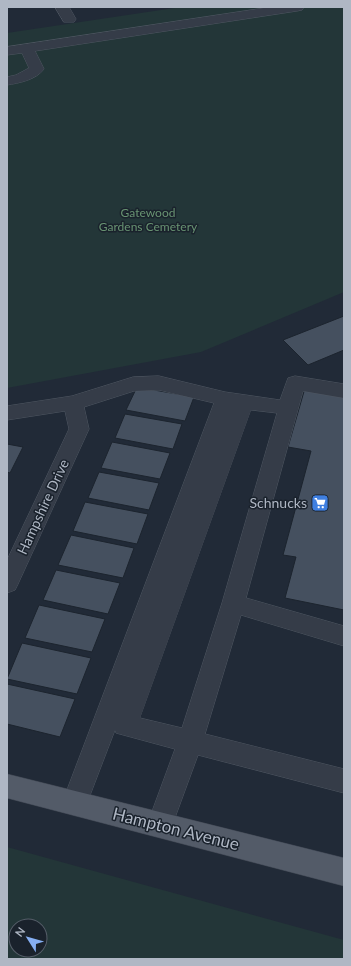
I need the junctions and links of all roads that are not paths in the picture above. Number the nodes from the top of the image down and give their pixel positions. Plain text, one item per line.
1 (62, 7) edge
2 (297, 7) edge
3 (69, 19) dead end
4 (27, 48) junction
5 (7, 50) edge
6 (7, 80) edge
7 (344, 391) edge
8 (234, 400) junction
9 (73, 403) junction
10 (287, 408) junction
11 (7, 413) edge
12 (7, 584) edge
13 (233, 603) junction
14 (344, 636) edge
15 (190, 742) junction
16 (344, 781) edge
17 (7, 786) edge
18 (75, 803) junction
19 (160, 825) junction
20 (344, 872) edge

1 - 3 street
2 - 4 street
4 - 5 street
4 - 6 street
7 - 10 street
8 - 9 street
8 - 10 street
8 - 15 street
8 - 18 street
9 - 11 street
9 - 12 street, Hampshire Drive
10 - 13 street
13 - 14 street
13 - 15 street
15 - 16 street
15 - 19 street
17 - 18 main road, Hampton Avenue
18 - 19 main road, Hampton Avenue
19 - 20 main road, Hampton Avenue

